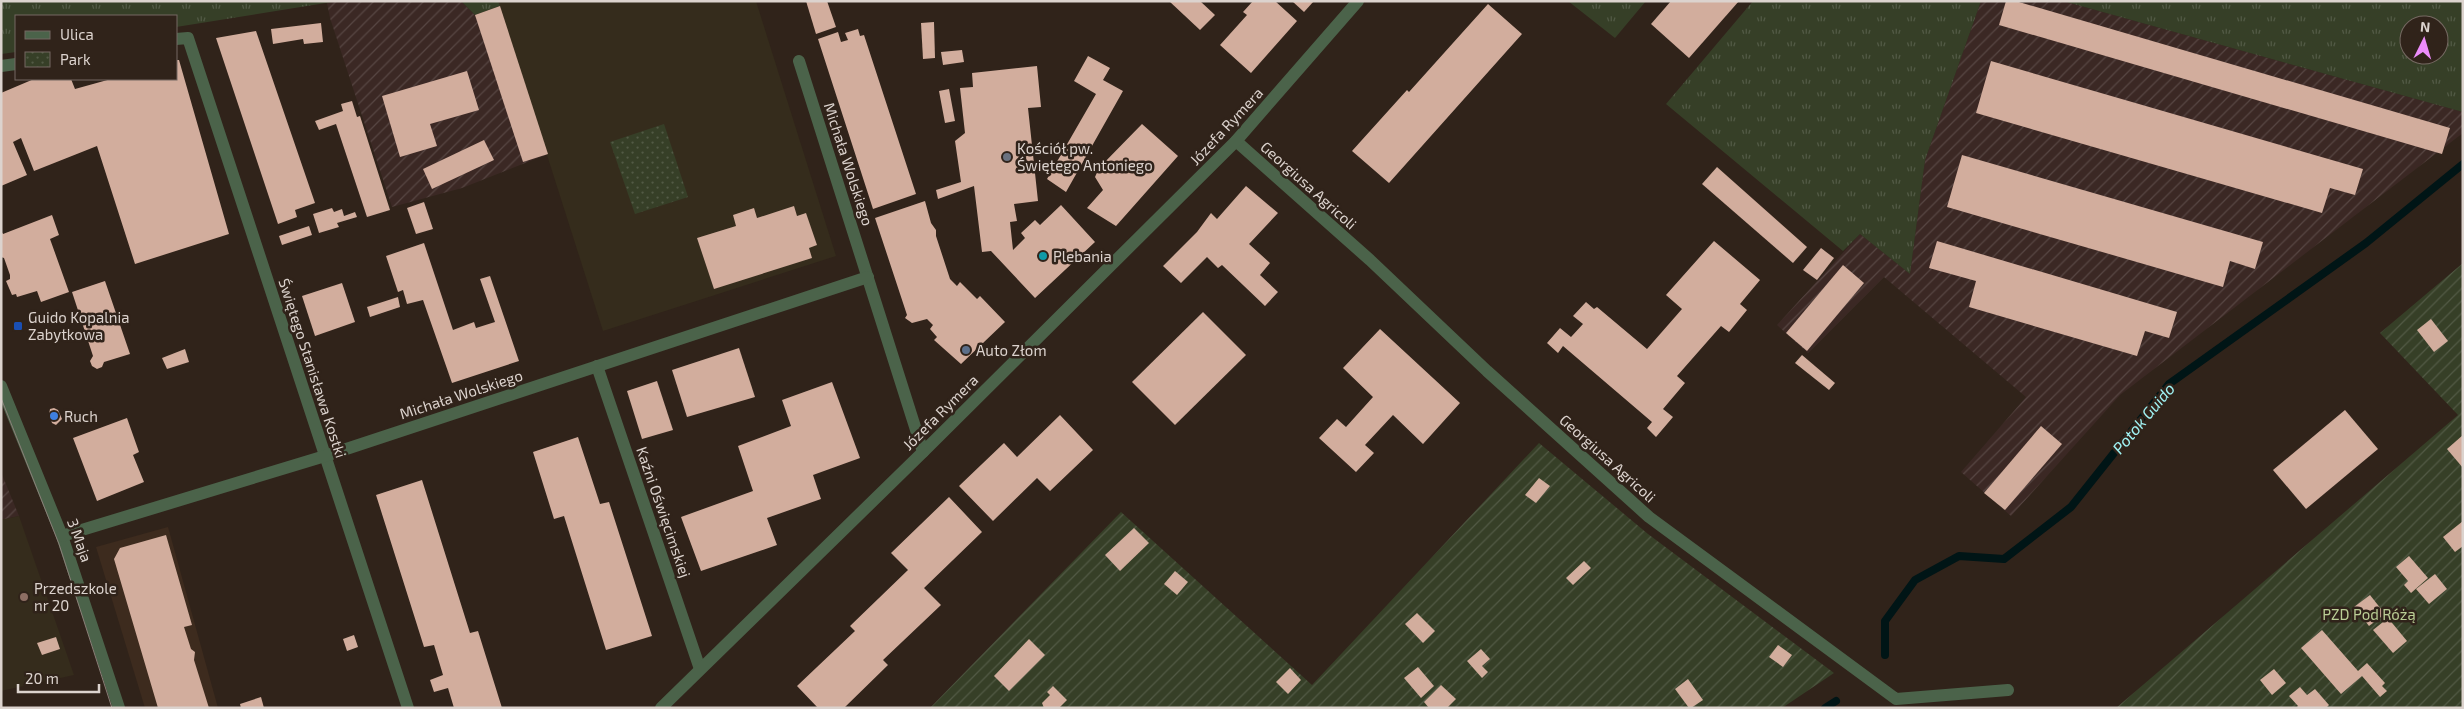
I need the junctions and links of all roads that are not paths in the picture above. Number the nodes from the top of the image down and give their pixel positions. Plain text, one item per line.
1 (1358, 1) edge
2 (182, 38) edge
3 (799, 61) dead end
4 (15, 64) edge
5 (1, 66) edge
6 (1236, 141) junction
7 (868, 277) junction
8 (597, 366) junction
9 (1, 386) edge
10 (924, 452) junction
11 (325, 456) junction
12 (62, 536) junction
13 (700, 669) junction
14 (2008, 690) dead end
15 (119, 708) edge
16 (408, 708) edge
17 (661, 708) edge

1 - 6 street, Józefa Rymera
2 - 11 street, Świętego Stanisława Kostki
3 - 7 street, Michała Wolskiego
4 - 5 street
6 - 10 street, Józefa Rymera
6 - 14 street, Georgiusa Agricoli
7 - 8 street, Michała Wolskiego
7 - 10 street, Michała Wolskiego
8 - 11 street, Michała Wolskiego
8 - 13 street, Kaźni Oświęcimskiej
9 - 12 street, 3 Maja
10 - 13 street, Józefa Rymera
11 - 12 street, Michała Wolskiego
11 - 16 street, Świętego Stanisława Kostki
12 - 15 street, 3 Maja
13 - 17 street, Józefa Rymera

